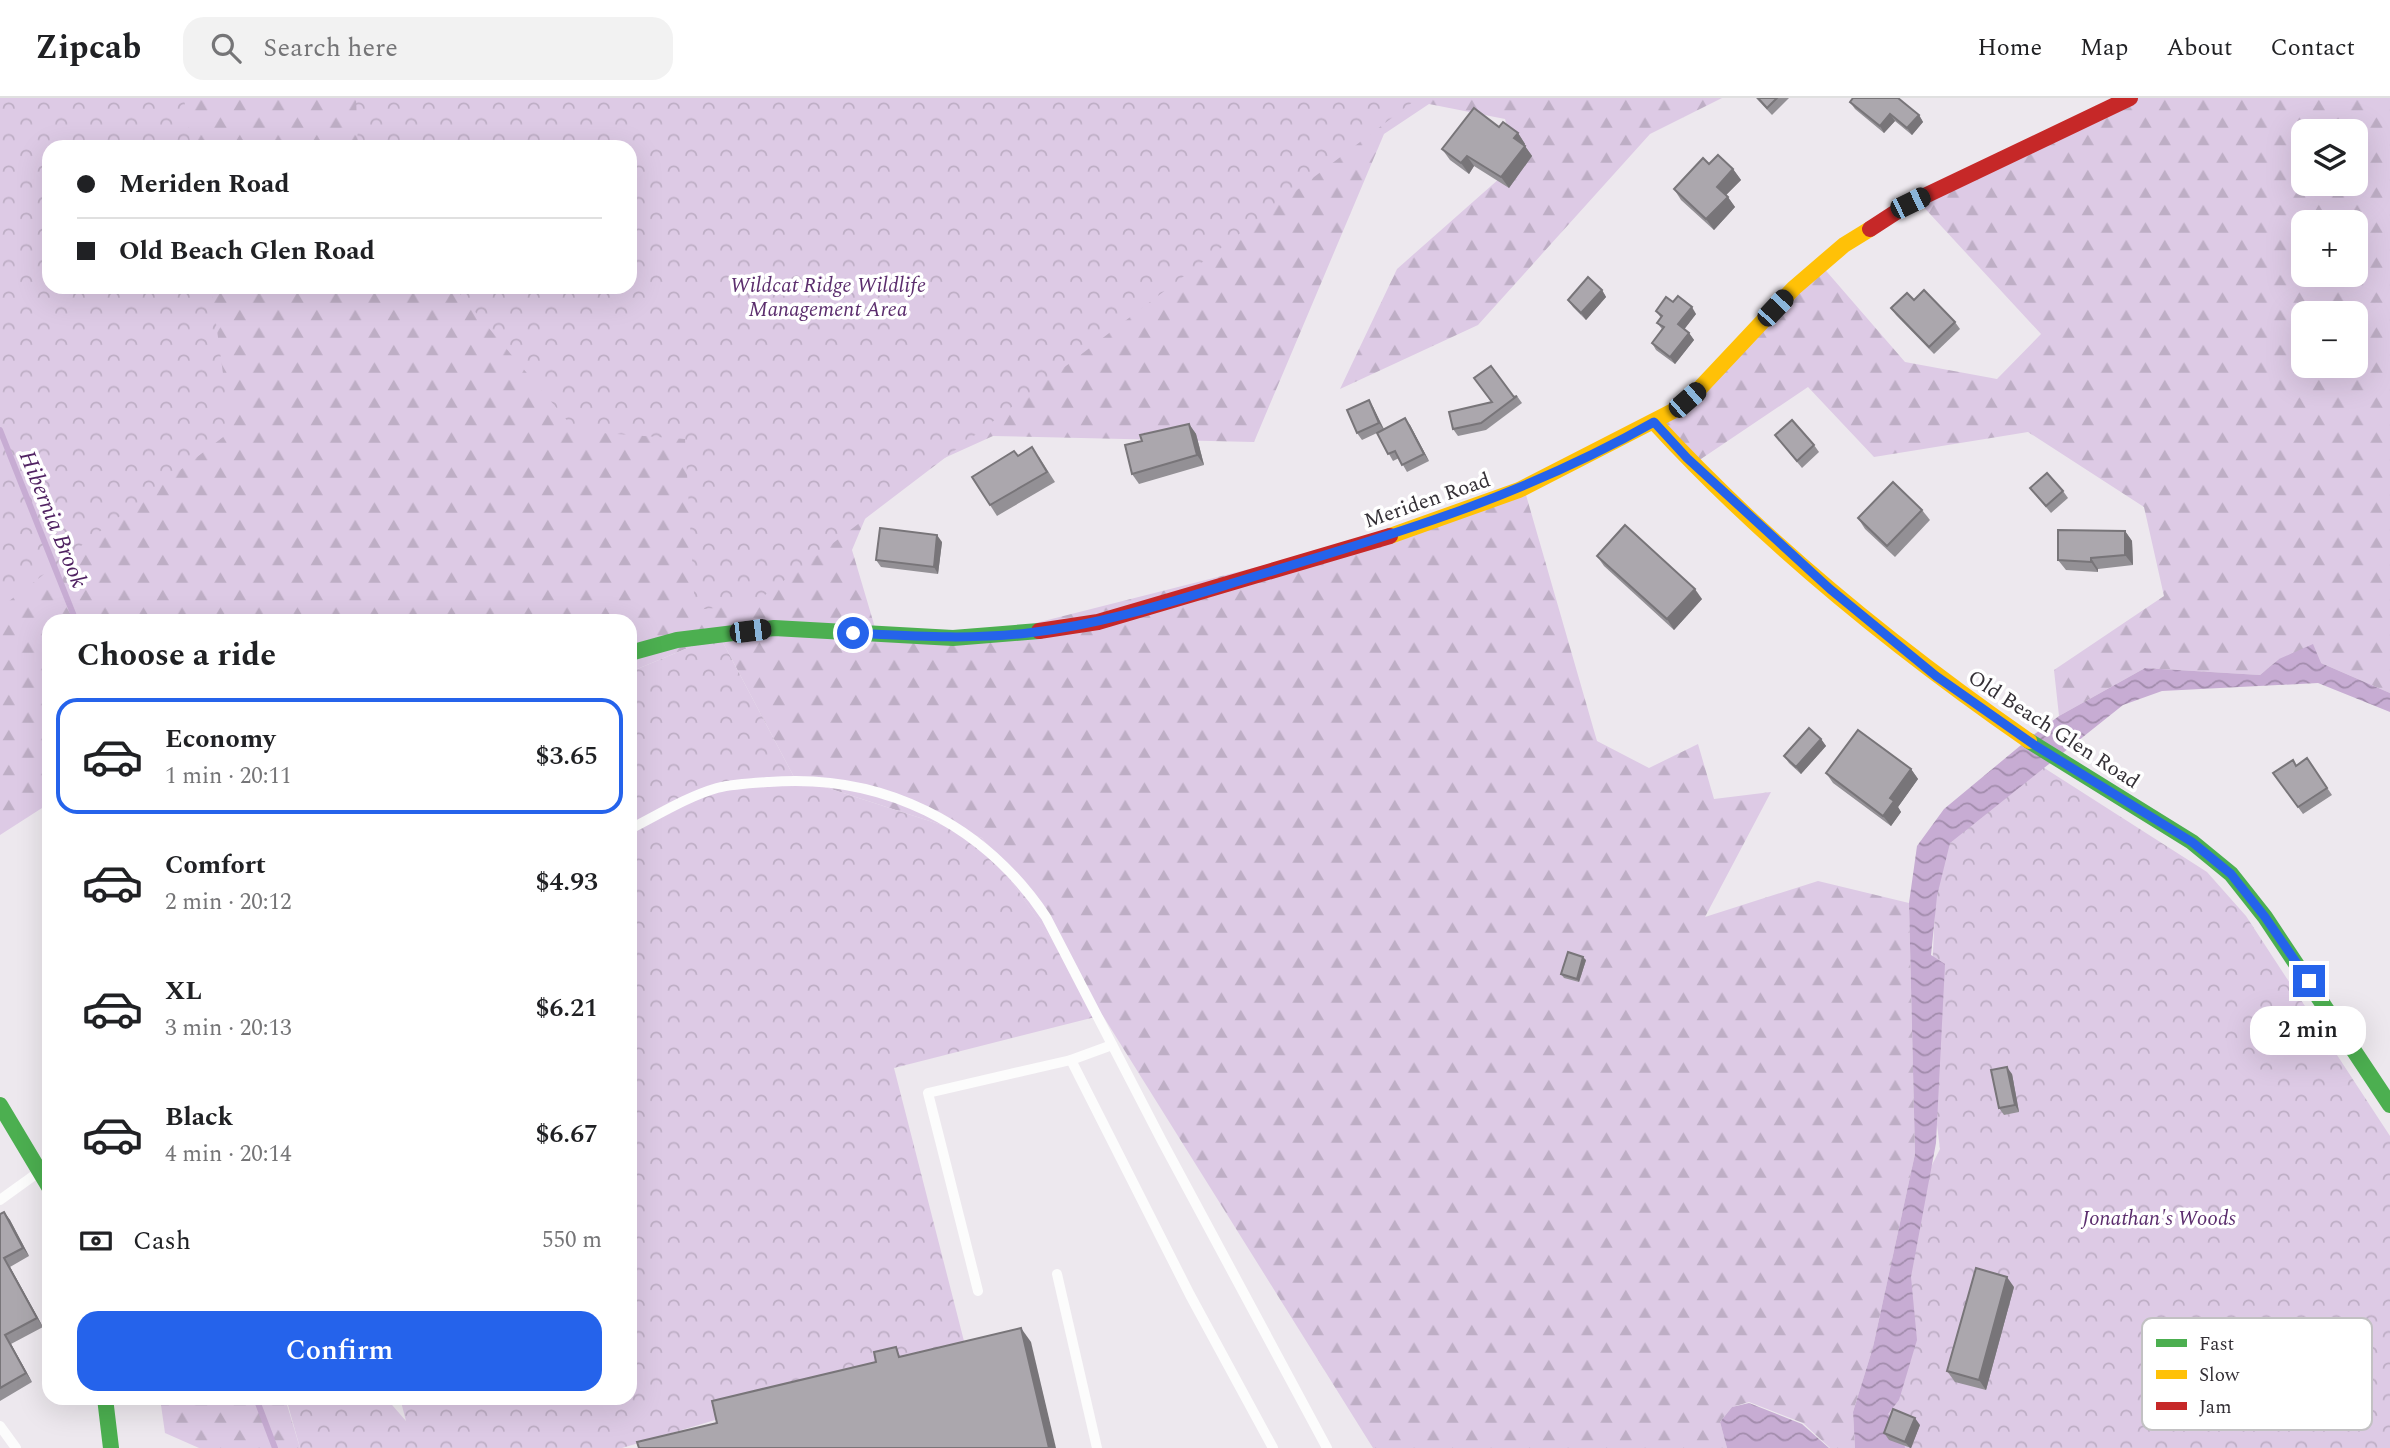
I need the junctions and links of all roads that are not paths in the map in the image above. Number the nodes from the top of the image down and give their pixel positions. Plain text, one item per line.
1 (2130, 98) edge
2 (1654, 422) junction
3 (637, 651) edge
4 (637, 825) edge
5 (1112, 1045) junction
6 (1071, 1060) junction
7 (0, 1104) edge
8 (2390, 1105) edge
9 (40, 1171) junction
10 (42, 1175) edge
11 (0, 1200) edge
12 (1058, 1274) dead end
13 (978, 1291) dead end
14 (106, 1405) edge
15 (0, 1426) edge
16 (16, 1448) edge
17 (111, 1448) edge
18 (1097, 1448) edge
19 (1273, 1448) edge
20 (1327, 1448) edge

1 - 2 street, Meriden Road
2 - 3 street, Meriden Road
2 - 8 street, Old Beach Glen Road
4 - 5 lane
5 - 6 lane
5 - 20 lane
6 - 13 lane
6 - 19 lane
7 - 9 street
9 - 10 street
9 - 11 lane
12 - 18 lane
14 - 17 street
15 - 16 lane

